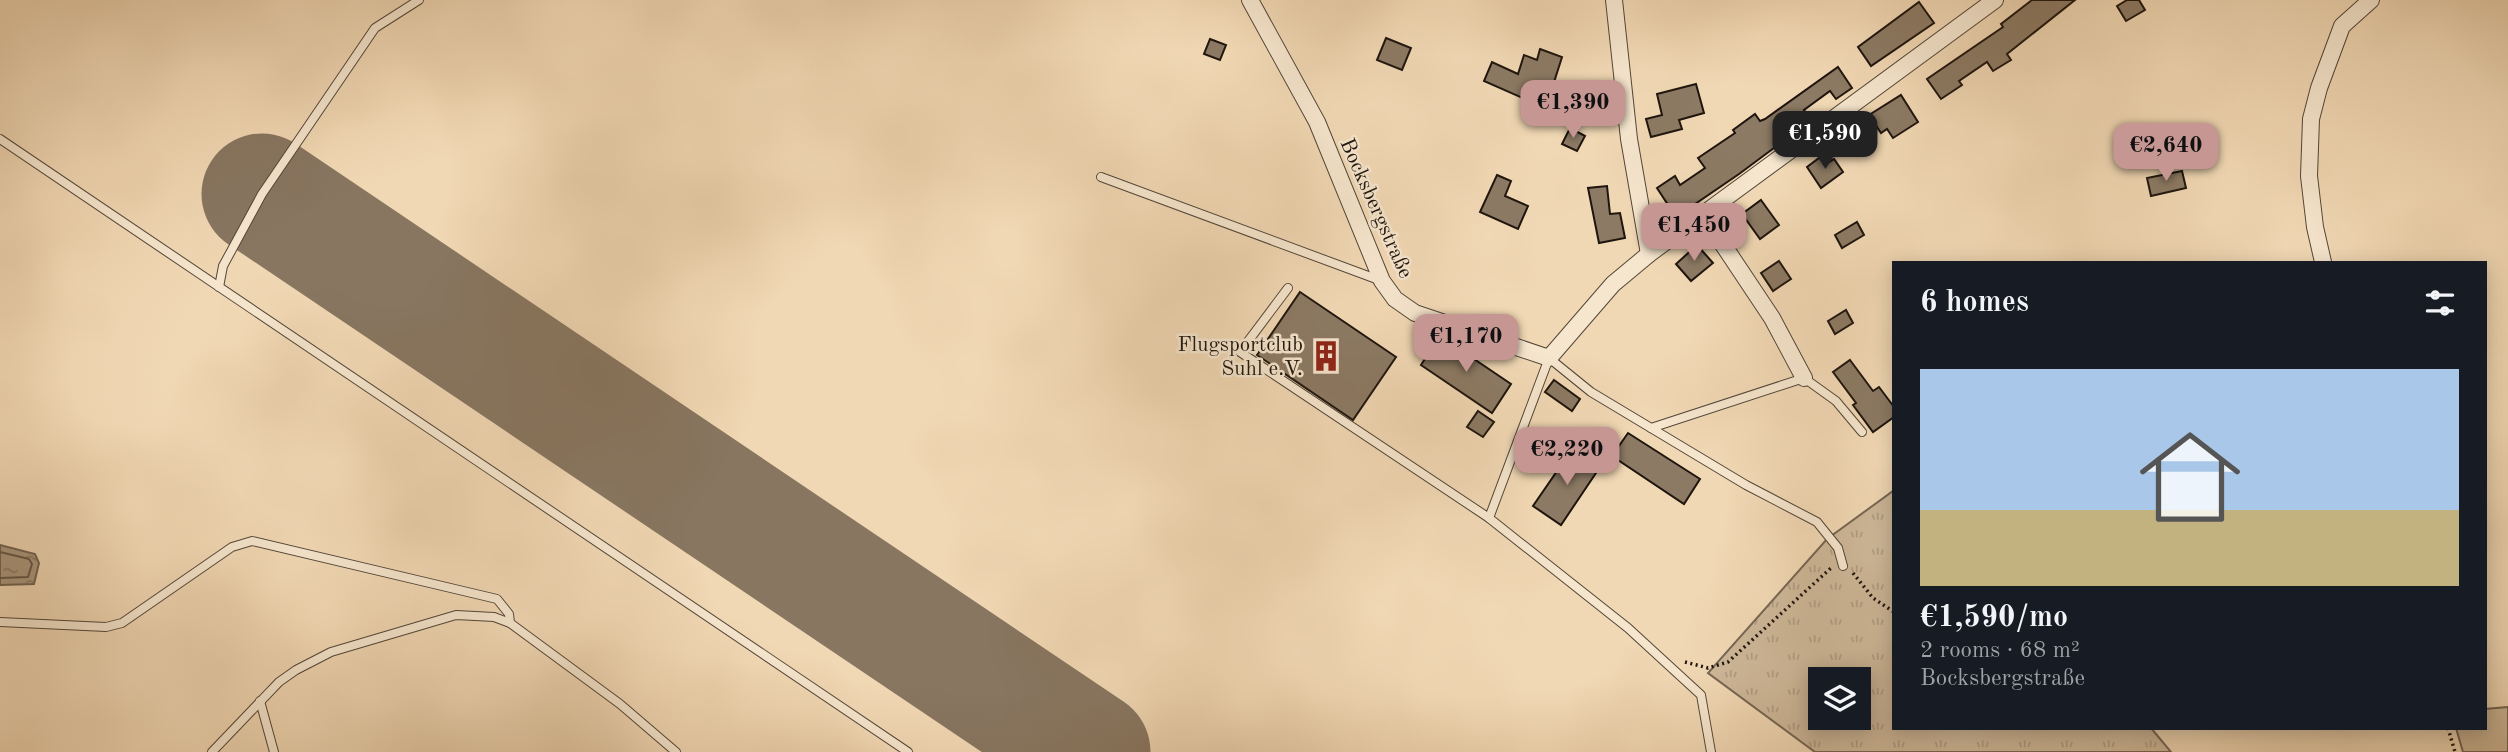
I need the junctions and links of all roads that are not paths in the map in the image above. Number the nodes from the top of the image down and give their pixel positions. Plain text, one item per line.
1 (419, 0) edge
2 (1250, 0) edge
3 (1614, 0) edge
4 (1995, 0) edge
5 (2371, 0) edge
6 (0, 139) edge
7 (1101, 177) dead end
8 (1704, 216) junction
9 (1649, 254) junction
10 (2323, 261) edge
11 (1382, 281) junction
12 (219, 287) junction
13 (1288, 288) dead end
14 (1549, 358) junction
15 (1804, 378) junction
16 (1651, 428) junction
17 (1862, 432) dead end
18 (1489, 518) junction
19 (1843, 566) road end
20 (0, 622) edge
21 (510, 623) junction
22 (260, 701) junction
23 (212, 752) edge
24 (274, 752) edge
25 (676, 752) edge
26 (908, 752) edge
27 (1711, 752) edge

1 - 12 lane
2 - 11 street, Bocksbergstraße
3 - 9 street
4 - 8 street
5 - 10 street
6 - 12 lane
7 - 11 lane
8 - 9 street
8 - 15 street
9 - 14 street
11 - 14 street, Bocksbergstraße
12 - 26 lane
13 - 18 lane
14 - 16 lane
14 - 18 lane
15 - 16 lane
15 - 17 lane
16 - 19 lane
18 - 27 lane
20 - 21 lane
21 - 22 lane
21 - 25 lane
22 - 23 lane
22 - 24 lane

